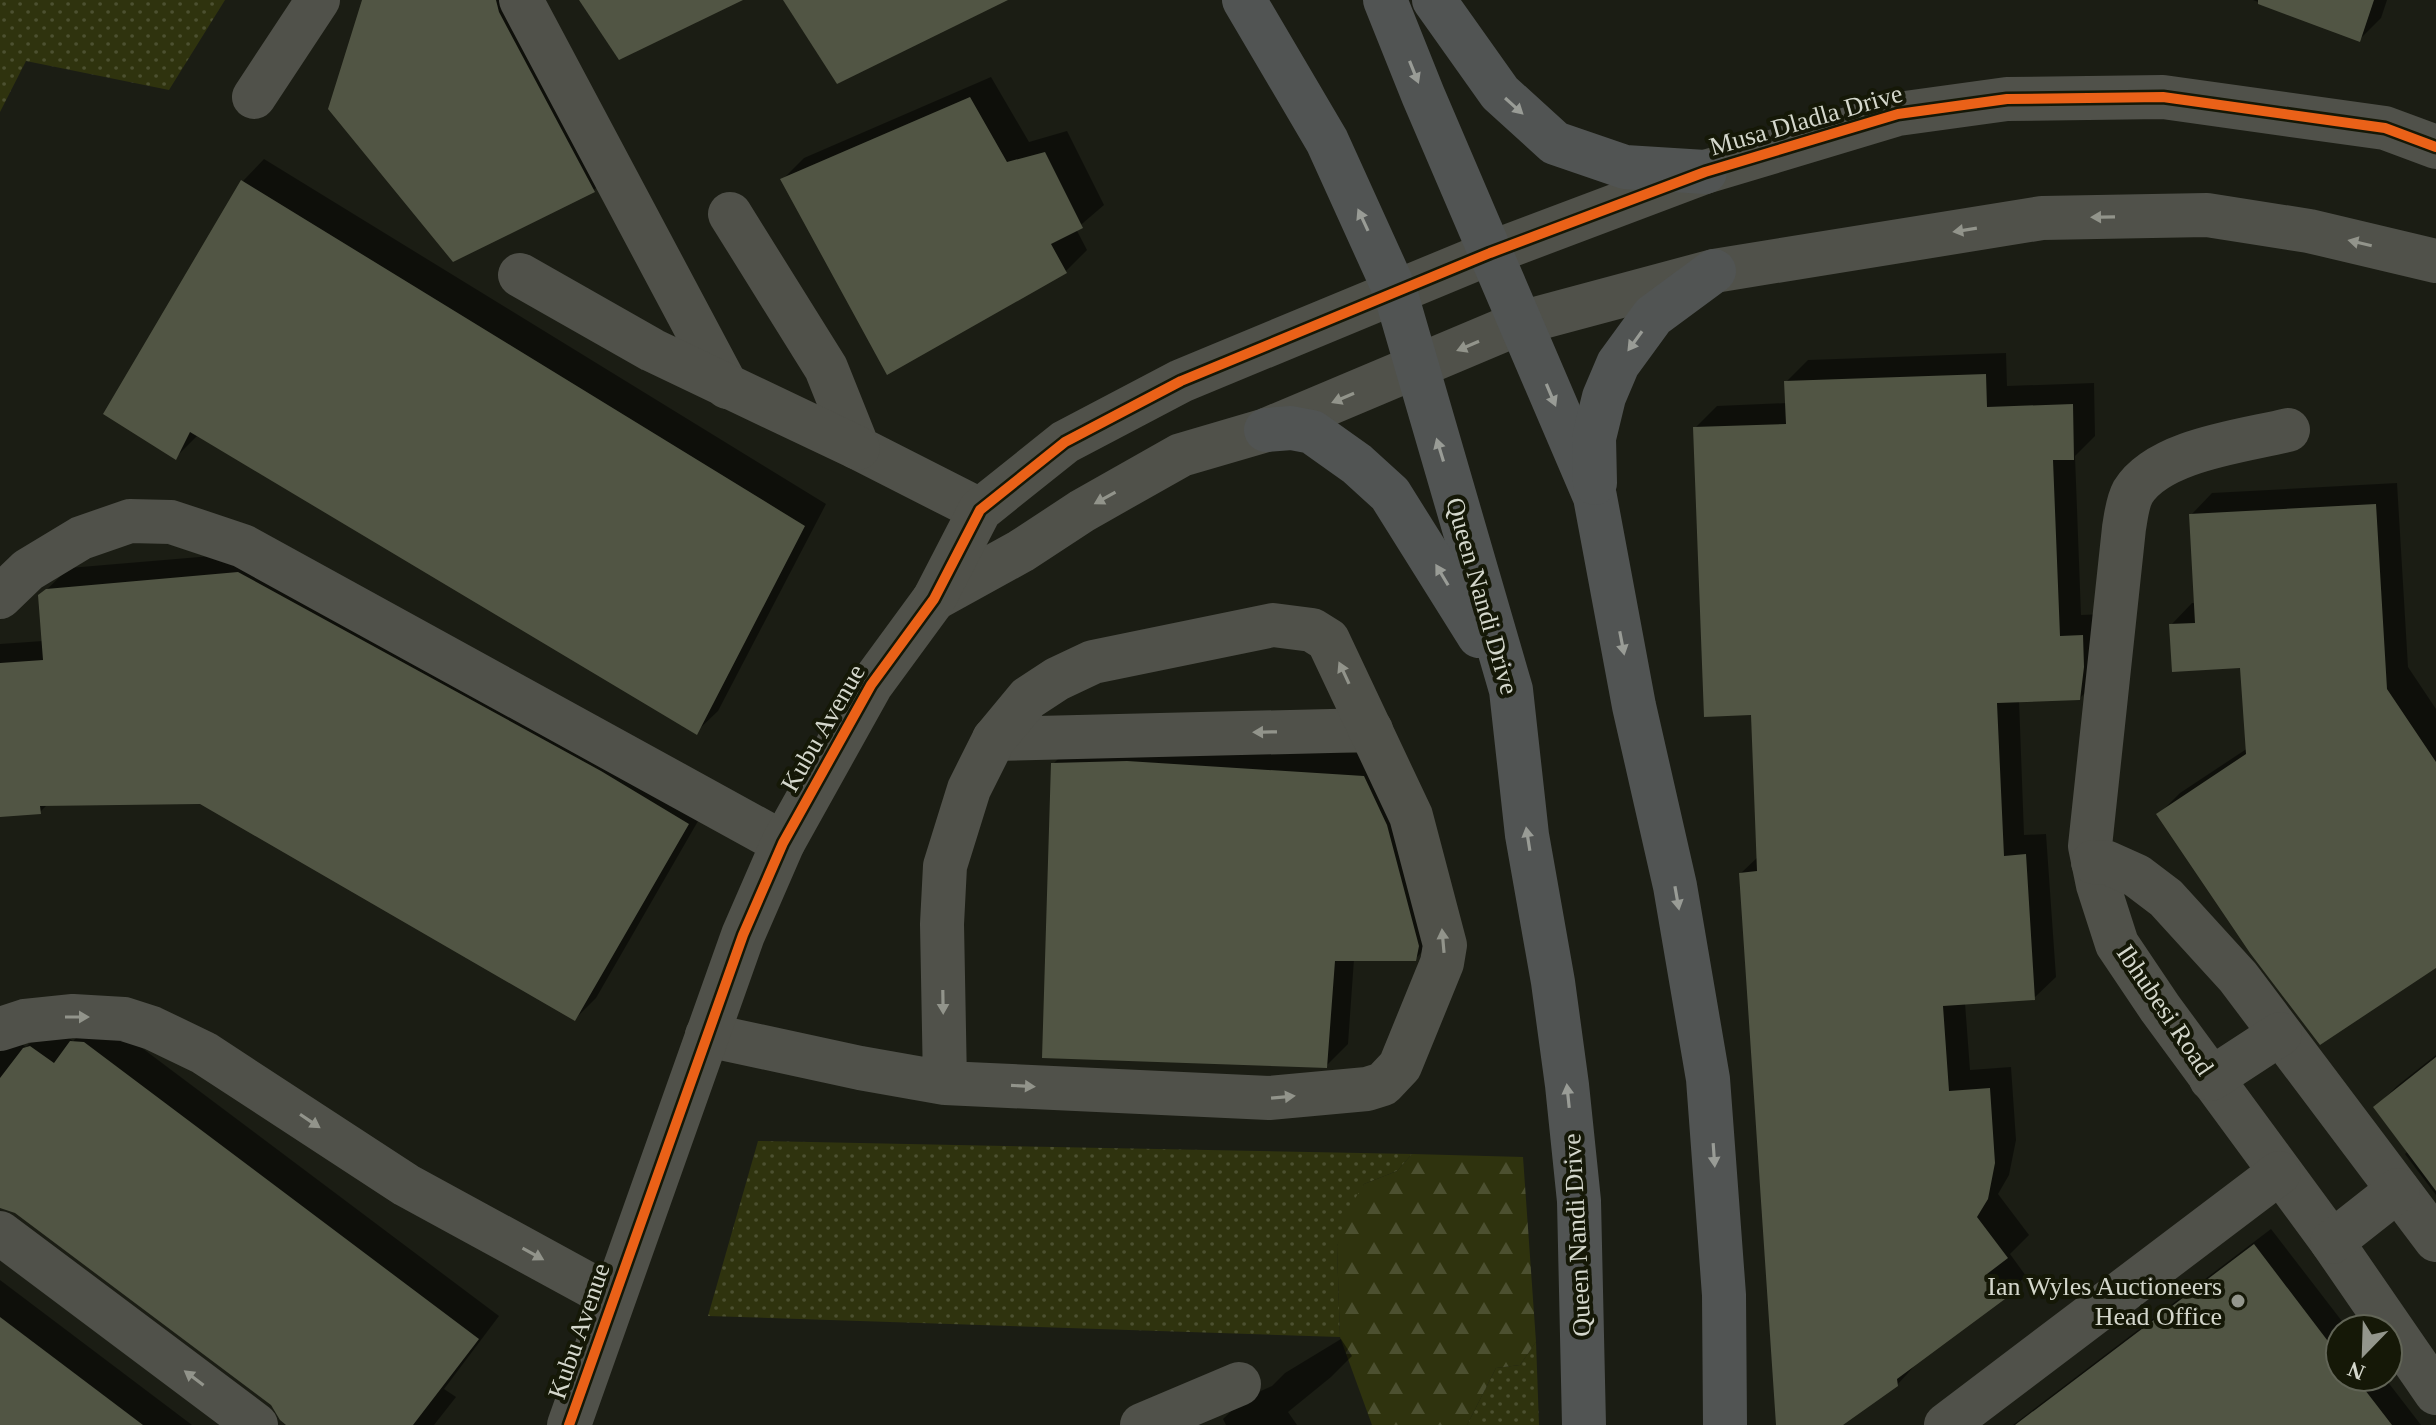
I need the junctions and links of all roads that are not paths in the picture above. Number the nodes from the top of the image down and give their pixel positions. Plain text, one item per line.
1 (318, 0) edge
2 (521, 0) edge
3 (1244, 0) edge
4 (1385, 0) edge
5 (1434, 0) edge
6 (254, 97) dead end
7 (2436, 147) edge
8 (1705, 172) junction
9 (730, 214) dead end
10 (1490, 253) junction
11 (2436, 261) edge
12 (1714, 271) junction
13 (520, 275) dead end
14 (1395, 291) junction
15 (1520, 323) junction
16 (1415, 368) junction
17 (727, 387) junction
18 (1266, 430) junction
19 (2288, 430) dead end
20 (858, 448) junction
21 (1595, 497) junction
22 (980, 510) junction
23 (0, 597) edge
24 (934, 599) junction
25 (1511, 690) junction
26 (1371, 730) junction
27 (994, 739) junction
28 (783, 843) junction
29 (2093, 862) junction
30 (0, 1029) edge
31 (2280, 1034) junction
32 (707, 1035) junction
33 (2211, 1079) junction
34 (945, 1083) junction
35 (2279, 1173) junction
36 (2398, 1190) junction
37 (0, 1233) edge
38 (2436, 1240) edge
39 (2332, 1242) junction
40 (613, 1298) junction
41 (1239, 1384) dead end
42 (2436, 1393) edge
43 (256, 1425) edge
44 (569, 1425) edge
45 (1142, 1425) edge
46 (1584, 1425) edge
47 (1725, 1425) edge
48 (1946, 1425) edge

1 - 6 street
2 - 17 street
14 -> 3 main road, Queen Nandi Drive
4 -> 10 main road
5 -> 8 main road
7 - 8 street, Musa Dladla Drive
8 - 10 street, Musa Dladla Drive
9 - 20 street
10 - 14 street, Musa Dladla Drive
10 - 15 main road
11 -> 12 street
12 - 15 street
12 -> 21 main road
13 - 17 street
14 - 16 main road, Queen Nandi Drive
14 - 22 street, Kubu Avenue
15 -> 16 street
15 -> 21 main road
16 -> 18 street, Kubu Avenue
25 -> 16 main road, Queen Nandi Drive
17 - 20 street
18 -> 24 street, Kubu Avenue
25 -> 18 main road
19 - 29 street, Ibhubesi Road
20 - 22 street
21 -> 47 main road
22 - 24 street, Kubu Avenue
23 - 28 street
24 - 28 street, Kubu Avenue
46 -> 25 main road, Queen Nandi Drive
26 -> 27 street
26 -> 27 street
34 -> 26 street
27 -> 34 street
28 - 32 street, Kubu Avenue
29 - 31 street
29 - 33 street, Ibhubesi Road
30 -> 40 street
31 - 33 street
31 - 36 street
32 - 34 street
32 - 40 street, Kubu Avenue
33 - 35 street, Ibhubesi Road
35 - 39 street, Ibhubesi Road
35 - 48 street
36 - 38 street
36 - 39 street
43 -> 37 street
39 - 42 street, Ibhubesi Road
40 - 44 street, Kubu Avenue
41 - 45 street

